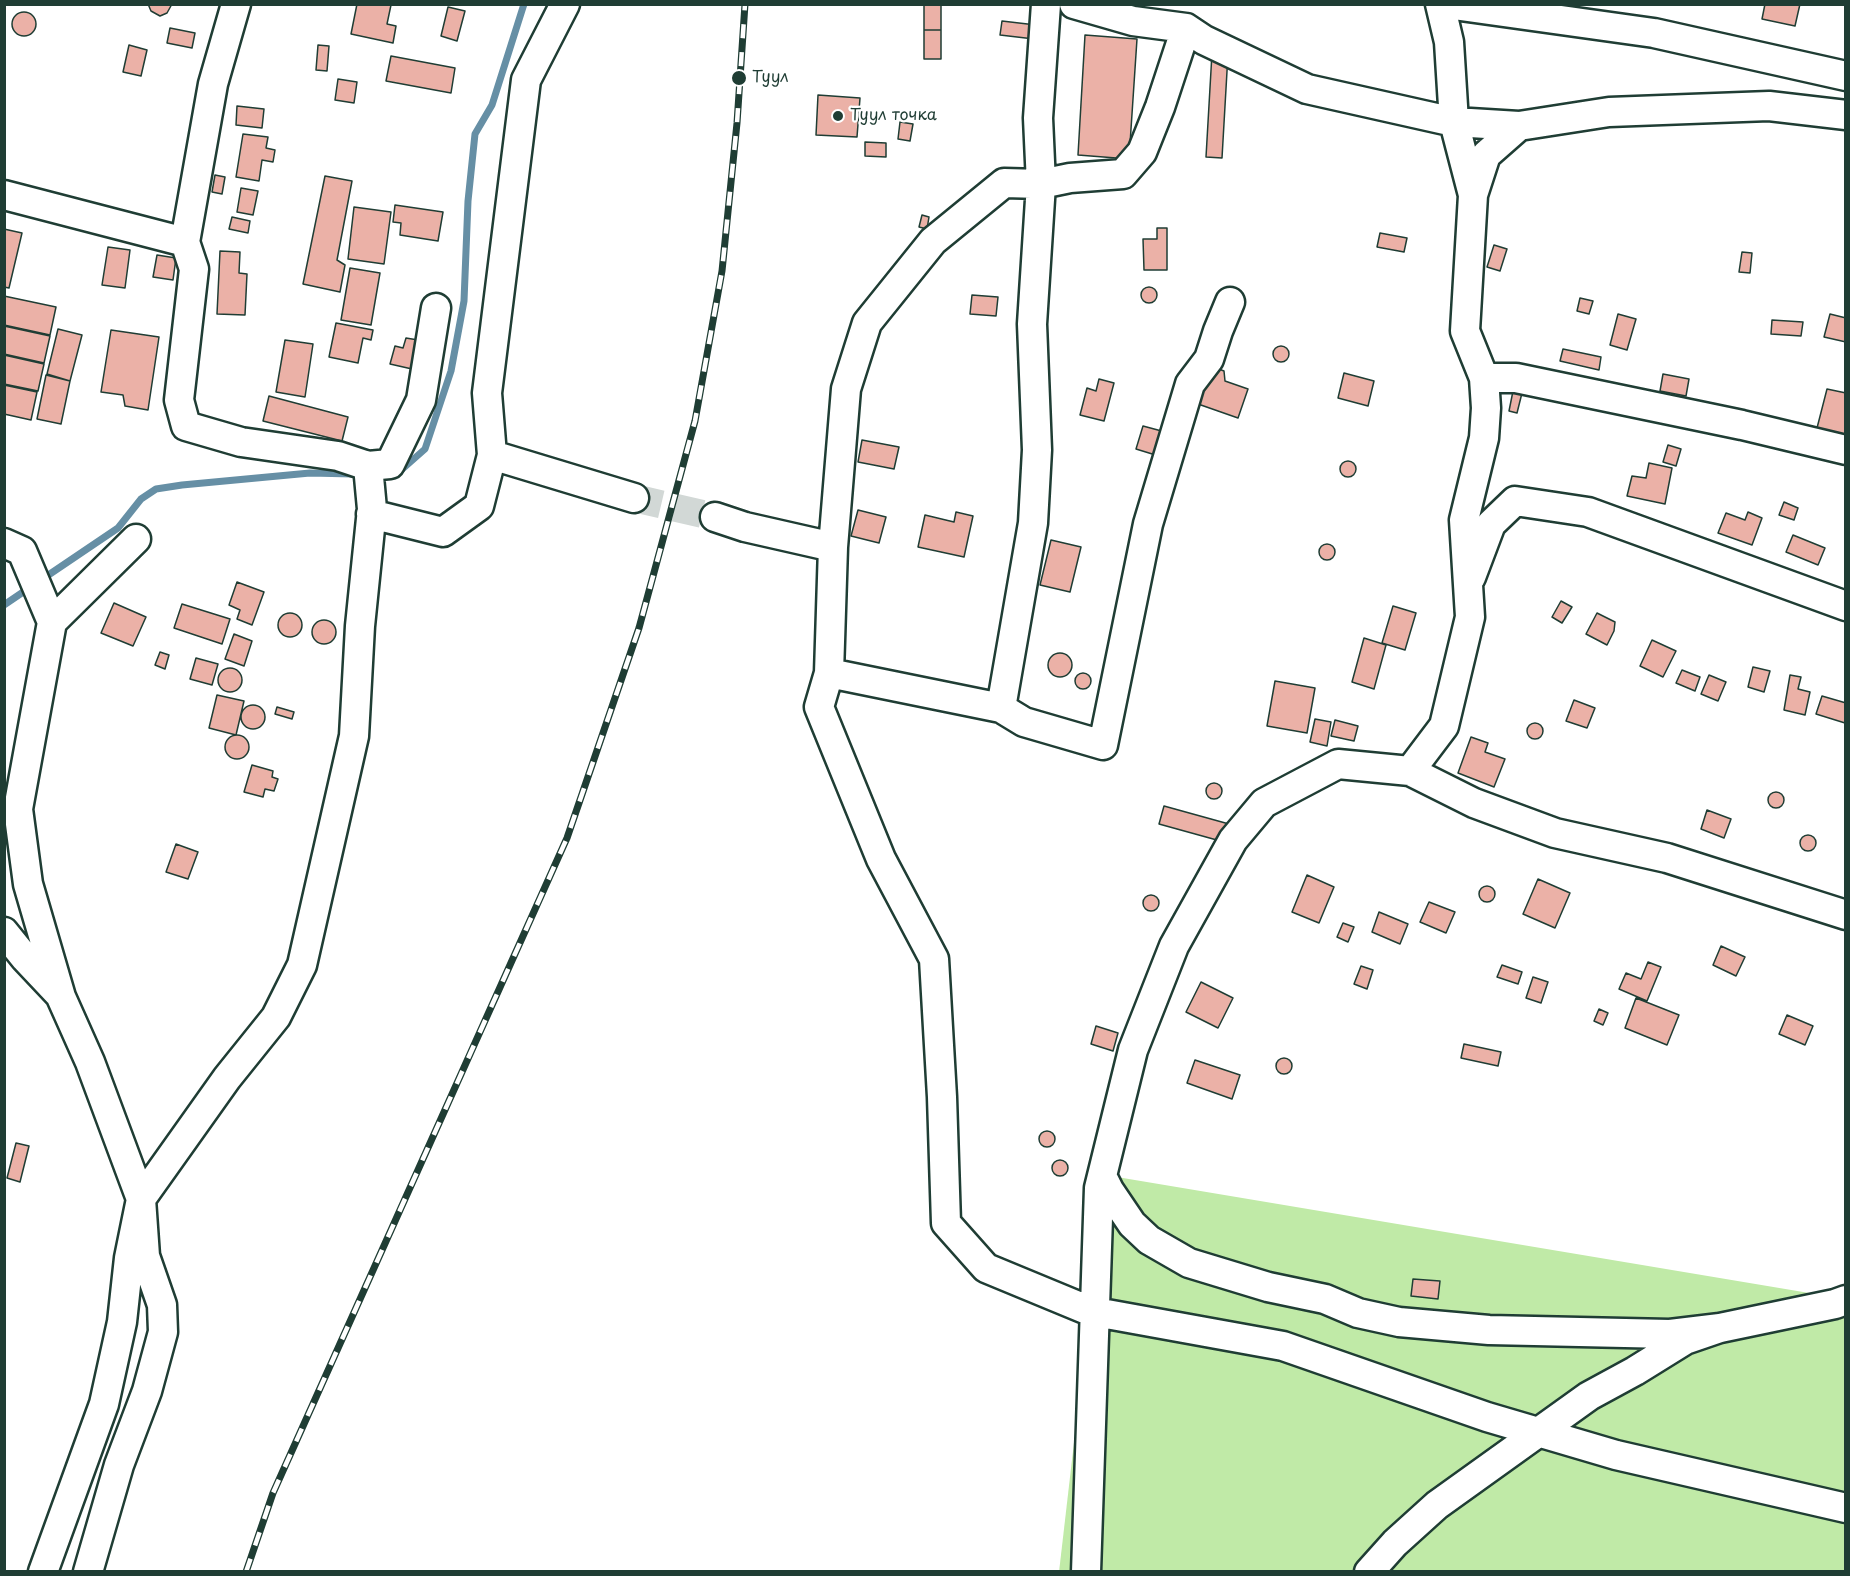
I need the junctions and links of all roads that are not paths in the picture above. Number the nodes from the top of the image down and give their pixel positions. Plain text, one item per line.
1 (236, 4) edge
2 (565, 4) edge
3 (1046, 4) edge
4 (1074, 4) edge
5 (1440, 4) edge
6 (1446, 4) edge
7 (1186, 28) junction
8 (1845, 76) edge
9 (1845, 115) edge
10 (1454, 122) junction
11 (1519, 126) junction
12 (1041, 184) junction
13 (4, 195) edge
14 (1473, 195) junction
15 (185, 242) junction
16 (1230, 303) dead end
17 (436, 308) dead end
18 (1484, 378) junction
19 (1845, 450) edge
20 (492, 455) junction
21 (368, 473) junction
22 (634, 498) tunnel mouth
23 (371, 514) junction
24 (715, 517) tunnel mouth
25 (136, 539) dead end
26 (4, 543) edge
27 (833, 547) junction
28 (1468, 584) junction
29 (1845, 606) edge
30 (52, 622) junction
31 (829, 673) junction
32 (1001, 708) junction
33 (1410, 771) junction
34 (1845, 915) edge
35 (4, 932) edge
36 (61, 997) junction
37 (1102, 1176) junction
38 (141, 1199) junction
39 (1845, 1300) edge
40 (1095, 1312) junction
41 (1720, 1328) junction
42 (104, 1404) junction
43 (1539, 1432) junction
44 (119, 1465) junction
45 (1845, 1508) edge
46 (43, 1572) edge
47 (88, 1572) edge
48 (1086, 1572) edge
49 (1369, 1572) edge

1 - 15 street
2 - 20 street
3 - 12 street
4 - 7 street
5 - 10 street
6 - 8 street
7 - 10 street
7 - 12 street
9 - 11 street
10 - 11 street
10 - 14 street
11 - 14 street
12 - 27 street
12 - 32 street
13 - 15 street
14 - 18 street
15 - 21 street
16 - 32 street
17 - 21 street
18 - 19 street
18 - 28 street
20 - 22 street
20 - 23 street
21 - 23 street
23 - 38 street
24 - 27 street
25 - 30 street
26 - 30 street
27 - 31 street
28 - 29 street
28 - 33 street
30 - 36 street
31 - 32 street
31 - 40 street
33 - 34 street
33 - 37 street
35 - 36 street
36 - 38 street
37 - 40 street
37 - 41 street
38 - 42 street
38 - 44 street
39 - 41 street
40 - 43 street
40 - 48 street
41 - 43 street
42 - 44 street
42 - 46 street
43 - 45 street
43 - 49 street
44 - 47 street

